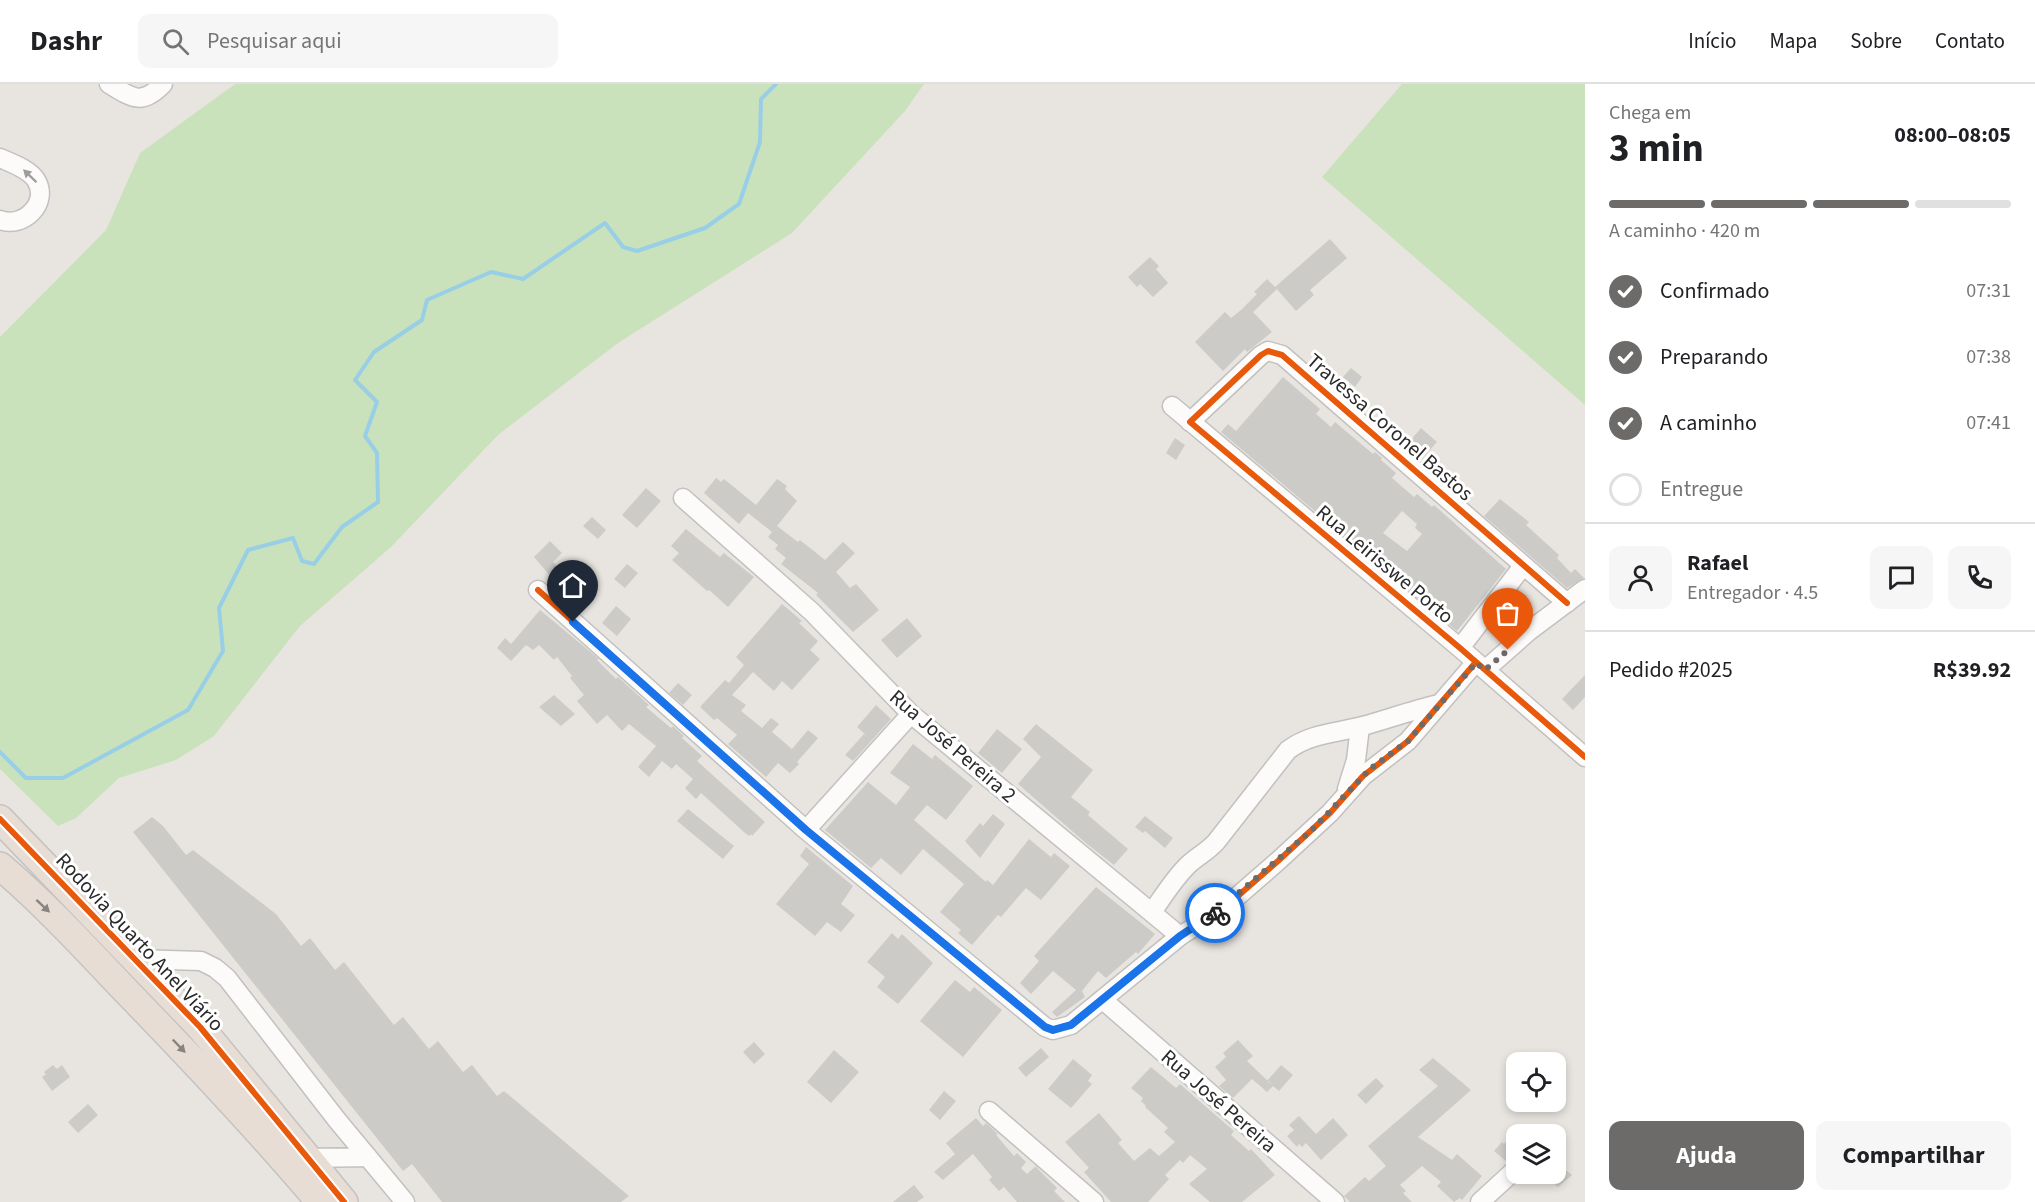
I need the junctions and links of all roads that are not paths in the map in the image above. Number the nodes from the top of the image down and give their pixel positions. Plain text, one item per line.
1 (109, 84) edge
2 (163, 84) edge
3 (0, 158) edge
4 (0, 220) edge
5 (1173, 406) dead end
6 (1190, 422) junction
7 (683, 498) dead end
8 (1523, 566) junction
9 (1585, 589) edge
10 (538, 590) dead end
11 (1567, 603) junction
12 (1460, 648) junction
13 (1481, 666) junction
14 (1439, 704) junction
15 (911, 714) junction
16 (1360, 727) junction
17 (1585, 757) edge
18 (1344, 796) junction
19 (0, 819) edge
20 (806, 830) junction
21 (0, 866) edge
22 (1152, 912) junction
23 (1180, 936) junction
24 (135, 959) junction
25 (1103, 1000) junction
26 (989, 1111) dead end
27 (368, 1156) junction
28 (308, 1158) junction
29 (1506, 1178) edge
30 (397, 1198) edge
31 (320, 1202) edge
32 (344, 1202) edge
33 (1094, 1202) edge
34 (1335, 1202) edge
35 (1480, 1202) edge

1 - 2 street
4 -> 3 street
5 - 6 street, Rua Leirisswe Porto
6 - 8 street, Travessa Coronel Bastos
6 - 12 street, Rua Leirisswe Porto
7 - 15 street, Rua José Pereira 2
8 - 11 street, Travessa Coronel Bastos
8 - 12 street
9 - 11 street
10 - 20 street
11 - 13 street
12 - 13 street, Rua Leirisswe Porto
13 - 14 street
13 - 17 street, Rua Leirisswe Porto
14 - 16 street
14 - 18 street
15 - 20 street
15 - 22 street, Rua José Pereira 2
16 - 18 street
16 - 22 street
18 - 23 street
19 - 24 highway, Rodovia Quarto Anel Viário
20 - 25 street
21 -> 31 highway, Rodovia Quarto Anel Viário
22 - 23 street, Rua José Pereira 2
23 - 25 street
24 - 27 street
24 - 28 highway, Rodovia Quarto Anel Viário
25 - 34 street, Rua José Pereira
26 - 33 street
27 - 28 street
27 - 30 street
28 - 32 highway, Rodovia Quarto Anel Viário
29 - 35 street

